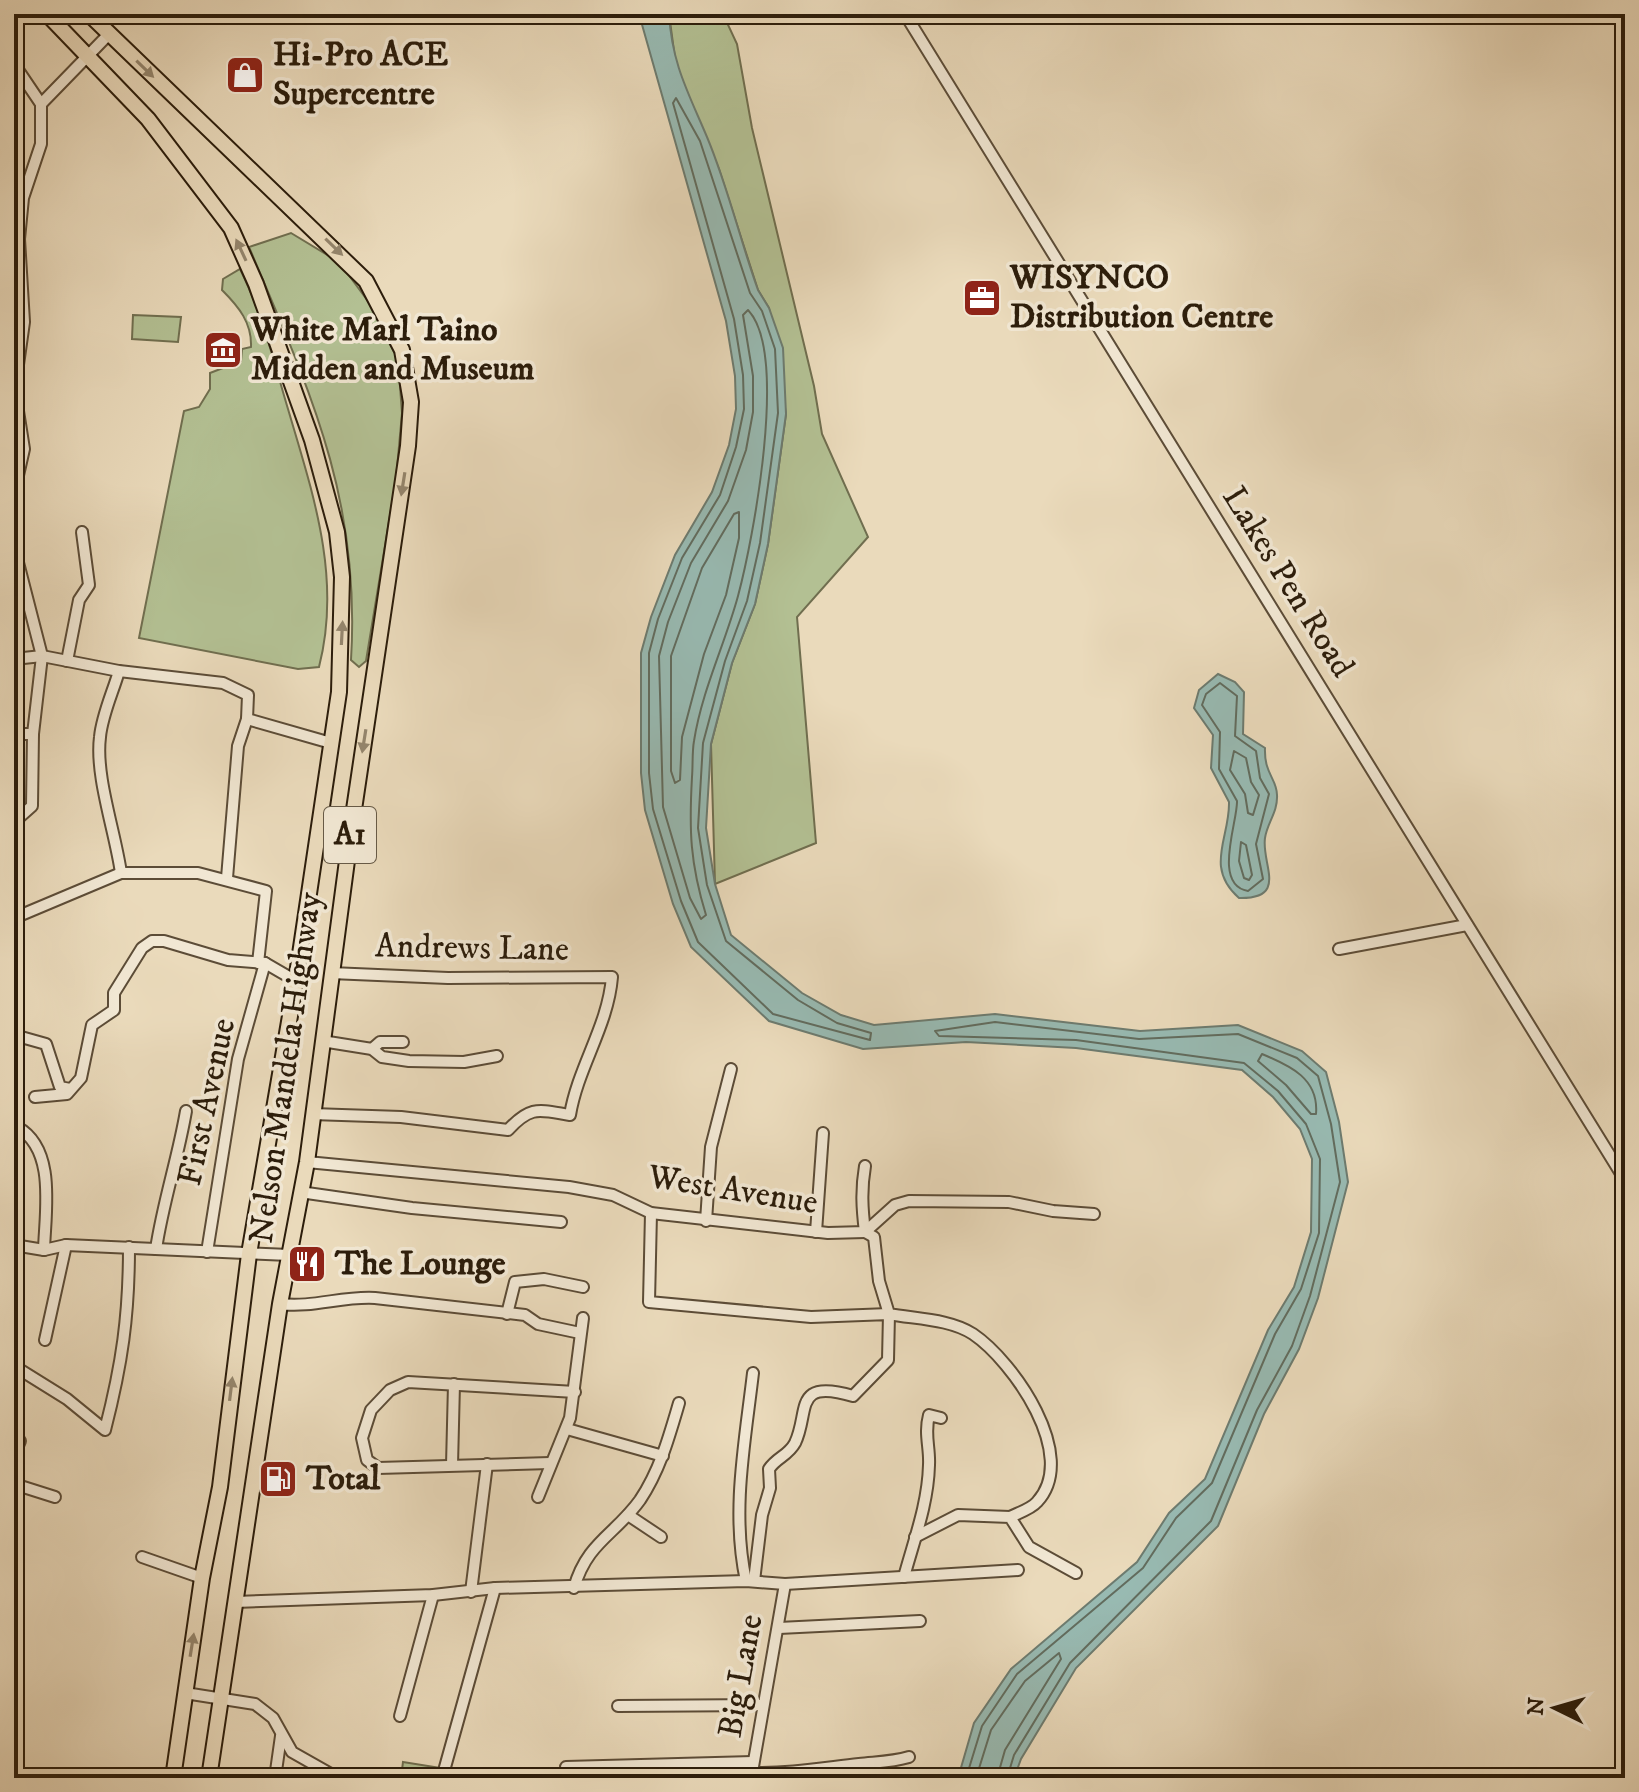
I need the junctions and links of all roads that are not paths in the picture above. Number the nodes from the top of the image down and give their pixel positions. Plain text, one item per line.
1 (47, 14) edge
2 (89, 14) edge
3 (905, 14) edge
4 (109, 34) junction
5 (85, 54) junction
6 (14, 64) edge
7 (41, 104) junction
8 (14, 392) edge
9 (14, 493) edge
10 (82, 532) dead end
11 (14, 547) edge
12 (42, 656) junction
13 (14, 659) edge
14 (67, 661) junction
15 (119, 671) junction
16 (247, 719) junction
17 (14, 734) edge
18 (33, 734) junction
19 (331, 743) junction
20 (14, 822) edge
21 (121, 873) junction
22 (227, 878) junction
23 (14, 918) edge
24 (1467, 925) junction
25 (1339, 949) dead end
26 (261, 963) junction
27 (331, 973) junction
28 (296, 981) junction
29 (14, 1035) edge
30 (322, 1041) junction
31 (403, 1042) dead end
32 (372, 1049) junction
33 (497, 1056) dead end
34 (731, 1069) dead end
35 (70, 1089) junction
36 (35, 1097) dead end
37 (186, 1111) dead end
38 (312, 1114) junction
39 (17, 1127) dead end
40 (823, 1133) dead end
41 (307, 1162) junction
42 (865, 1166) dead end
43 (1625, 1180) edge
44 (300, 1192) junction
45 (651, 1213) junction
46 (1094, 1214) dead end
47 (706, 1221) junction
48 (561, 1222) dead end
49 (816, 1232) junction
50 (865, 1232) junction
51 (14, 1245) edge
52 (66, 1245) junction
53 (129, 1247) junction
54 (156, 1249) junction
55 (44, 1250) junction
56 (207, 1252) junction
57 (249, 1254) junction
58 (289, 1255) junction
59 (583, 1287) dead end
60 (280, 1304) junction
61 (507, 1314) junction
62 (889, 1314) junction
63 (583, 1318) dead end
64 (580, 1333) junction
65 (45, 1340) dead end
66 (14, 1366) edge
67 (753, 1373) dead end
68 (454, 1384) junction
69 (575, 1392) junction
70 (679, 1403) dead end
71 (941, 1418) dead end
72 (567, 1429) junction
73 (20, 1441) dead end
74 (14, 1455) edge
75 (663, 1456) junction
76 (550, 1463) junction
77 (487, 1464) junction
78 (452, 1465) junction
79 (14, 1484) edge
80 (55, 1497) dead end
81 (538, 1497) dead end
82 (628, 1515) junction
83 (1010, 1517) junction
84 (661, 1537) dead end
85 (915, 1537) junction
86 (142, 1557) dead end
87 (1018, 1570) dead end
88 (1076, 1573) dead end
89 (904, 1577) junction
90 (202, 1578) junction
91 (750, 1581) junction
92 (785, 1584) junction
93 (495, 1588) junction
94 (574, 1588) junction
95 (471, 1592) junction
96 (433, 1595) junction
97 (235, 1602) junction
98 (920, 1621) dead end
99 (779, 1628) junction
100 (185, 1693) junction
101 (221, 1698) junction
102 (763, 1705) junction
103 (618, 1706) dead end
104 (400, 1716) dead end
105 (281, 1736) junction
106 (909, 1757) dead end
107 (566, 1767) dead end
108 (752, 1771) edge
109 (821, 1774) edge
110 (173, 1778) edge
111 (209, 1778) edge
112 (275, 1778) edge
113 (338, 1778) edge
114 (442, 1778) edge

1 - 5 highway, Nelson Mandela Highway / A1
2 - 4 highway, Nelson Mandela Highway / A1
3 - 24 street, Lakes Pen Road
4 - 5 street
4 -> 27 highway, Nelson Mandela Highway / A1
5 - 7 street
19 -> 5 highway, Nelson Mandela Highway / A1
6 - 7 street
7 - 8 street
8 - 9 street
10 - 14 street
11 - 12 street
12 - 13 street
12 - 14 street
12 - 18 street
14 - 15 street
15 - 16 street
15 - 21 street
16 - 19 street
16 - 22 street
17 - 18 street
18 - 20 street
19 - 28 highway, Nelson Mandela Highway / A1
21 - 22 street
21 - 23 street
22 - 26 street, First Avenue
24 - 25 street
24 - 43 street, Lakes Pen Road
26 - 28 street
26 - 35 street
26 - 56 street, First Avenue
27 - 30 highway, Nelson Mandela Highway / A1
27 - 38 street, Andrews Lane
28 - 57 highway, Nelson Mandela Highway / A1
29 - 35 street
30 - 32 street
30 - 38 highway, Nelson Mandela Highway / A1
31 - 32 street
32 - 33 street
34 - 47 street
35 - 36 street
37 - 54 street
38 - 41 highway, Nelson Mandela Highway / A1
39 - 55 street
40 - 49 street
41 - 44 highway, Nelson Mandela Highway / A1
41 - 45 street, West Avenue
42 - 50 street
44 - 48 street
44 - 58 highway, Nelson Mandela Highway / A1
45 - 47 street, West Avenue
45 - 62 street
46 - 50 street, West Avenue
47 - 49 street, West Avenue
49 - 50 street, West Avenue
50 - 62 street
51 - 55 street
52 - 53 street
52 - 55 street
52 - 65 street
53 - 54 street
53 - 66 street
54 - 56 street
56 - 57 street
57 - 58 street
90 -> 57 highway, Nelson Mandela Highway / A1
58 - 60 highway, Nelson Mandela Highway / A1
59 - 61 street
60 - 61 street
60 - 97 highway, Nelson Mandela Highway / A1
61 - 64 street
62 - 83 street
62 - 91 street
63 - 64 street
64 - 69 street
67 - 91 street
68 - 69 street
68 - 78 street
68 - 78 street
69 - 72 street
70 - 75 street
71 - 85 street
72 - 75 street
72 - 76 street
73 - 74 street
75 - 82 street
76 - 77 street
76 - 81 street
77 - 78 street
77 - 95 street
79 - 80 street
82 - 84 street
82 - 94 street
83 - 85 street
83 - 88 street
85 - 89 street
86 - 90 street
87 - 89 street
89 - 92 street
100 -> 90 highway, Nelson Mandela Highway / A1
91 - 92 street
91 - 94 street
92 - 99 street, Big Lane
93 - 94 street
93 - 95 street
93 - 114 street
95 - 96 street
96 - 97 street
96 - 104 street
97 - 101 highway, Nelson Mandela Highway / A1
98 - 99 street
99 - 102 street, Big Lane
100 - 101 street
100 - 110 highway, Nelson Mandela Highway / A1
101 - 105 street
101 - 111 highway, Nelson Mandela Highway / A1
102 - 103 street
102 - 108 street, Big Lane
105 - 112 street
105 - 113 street
106 - 109 street
107 - 108 street
108 - 109 street

